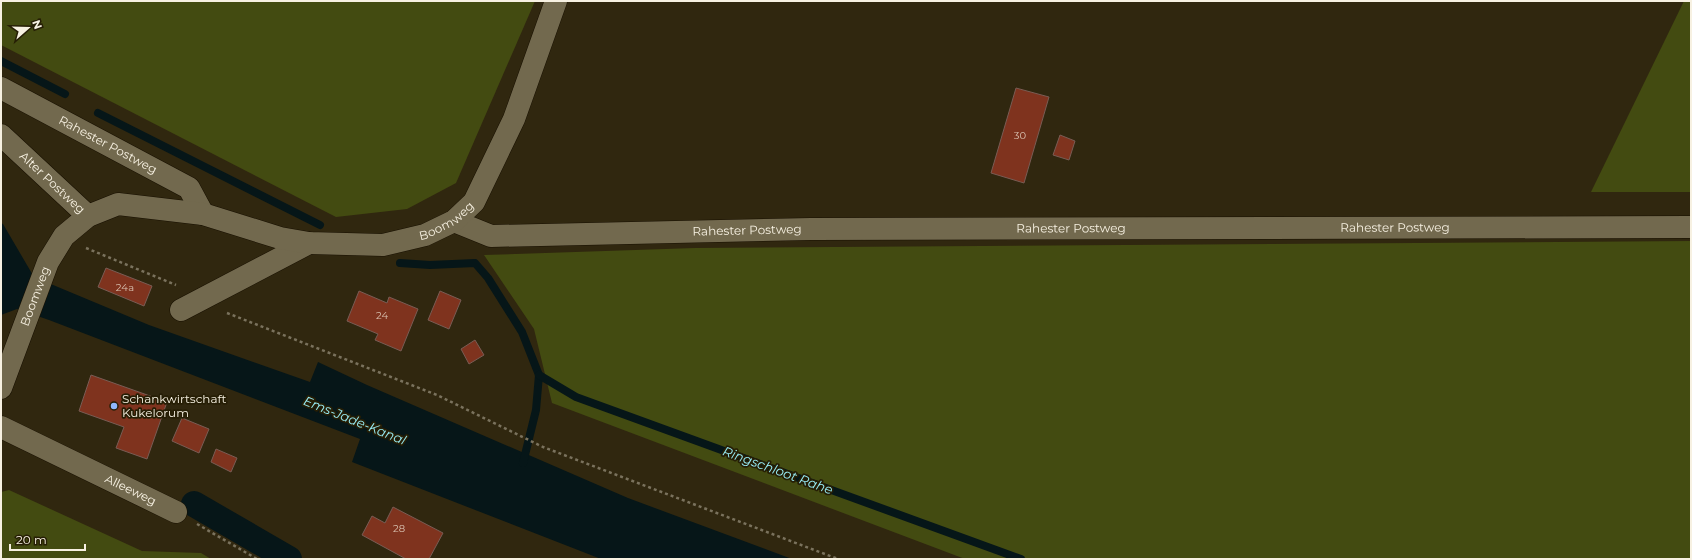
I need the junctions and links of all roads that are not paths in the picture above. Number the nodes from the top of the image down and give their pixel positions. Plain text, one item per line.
1 (556, 1) edge
2 (1, 88) edge
3 (1, 135) edge
4 (203, 214) junction
5 (88, 216) junction
6 (454, 222) junction
7 (1691, 227) edge
8 (310, 243) junction
9 (181, 310) dead end
10 (1, 388) edge
11 (1, 427) edge
12 (176, 512) road end

1 - 6 street, Boomweg
2 - 4 street, Rahester Postweg
3 - 5 street, Alter Postweg
4 - 5 street, Alter Postweg
4 - 8 street, Boomweg
5 - 10 street, Boomweg
6 - 7 street, Rahester Postweg
6 - 8 street, Boomweg
8 - 9 street
11 - 12 street, Alleeweg

